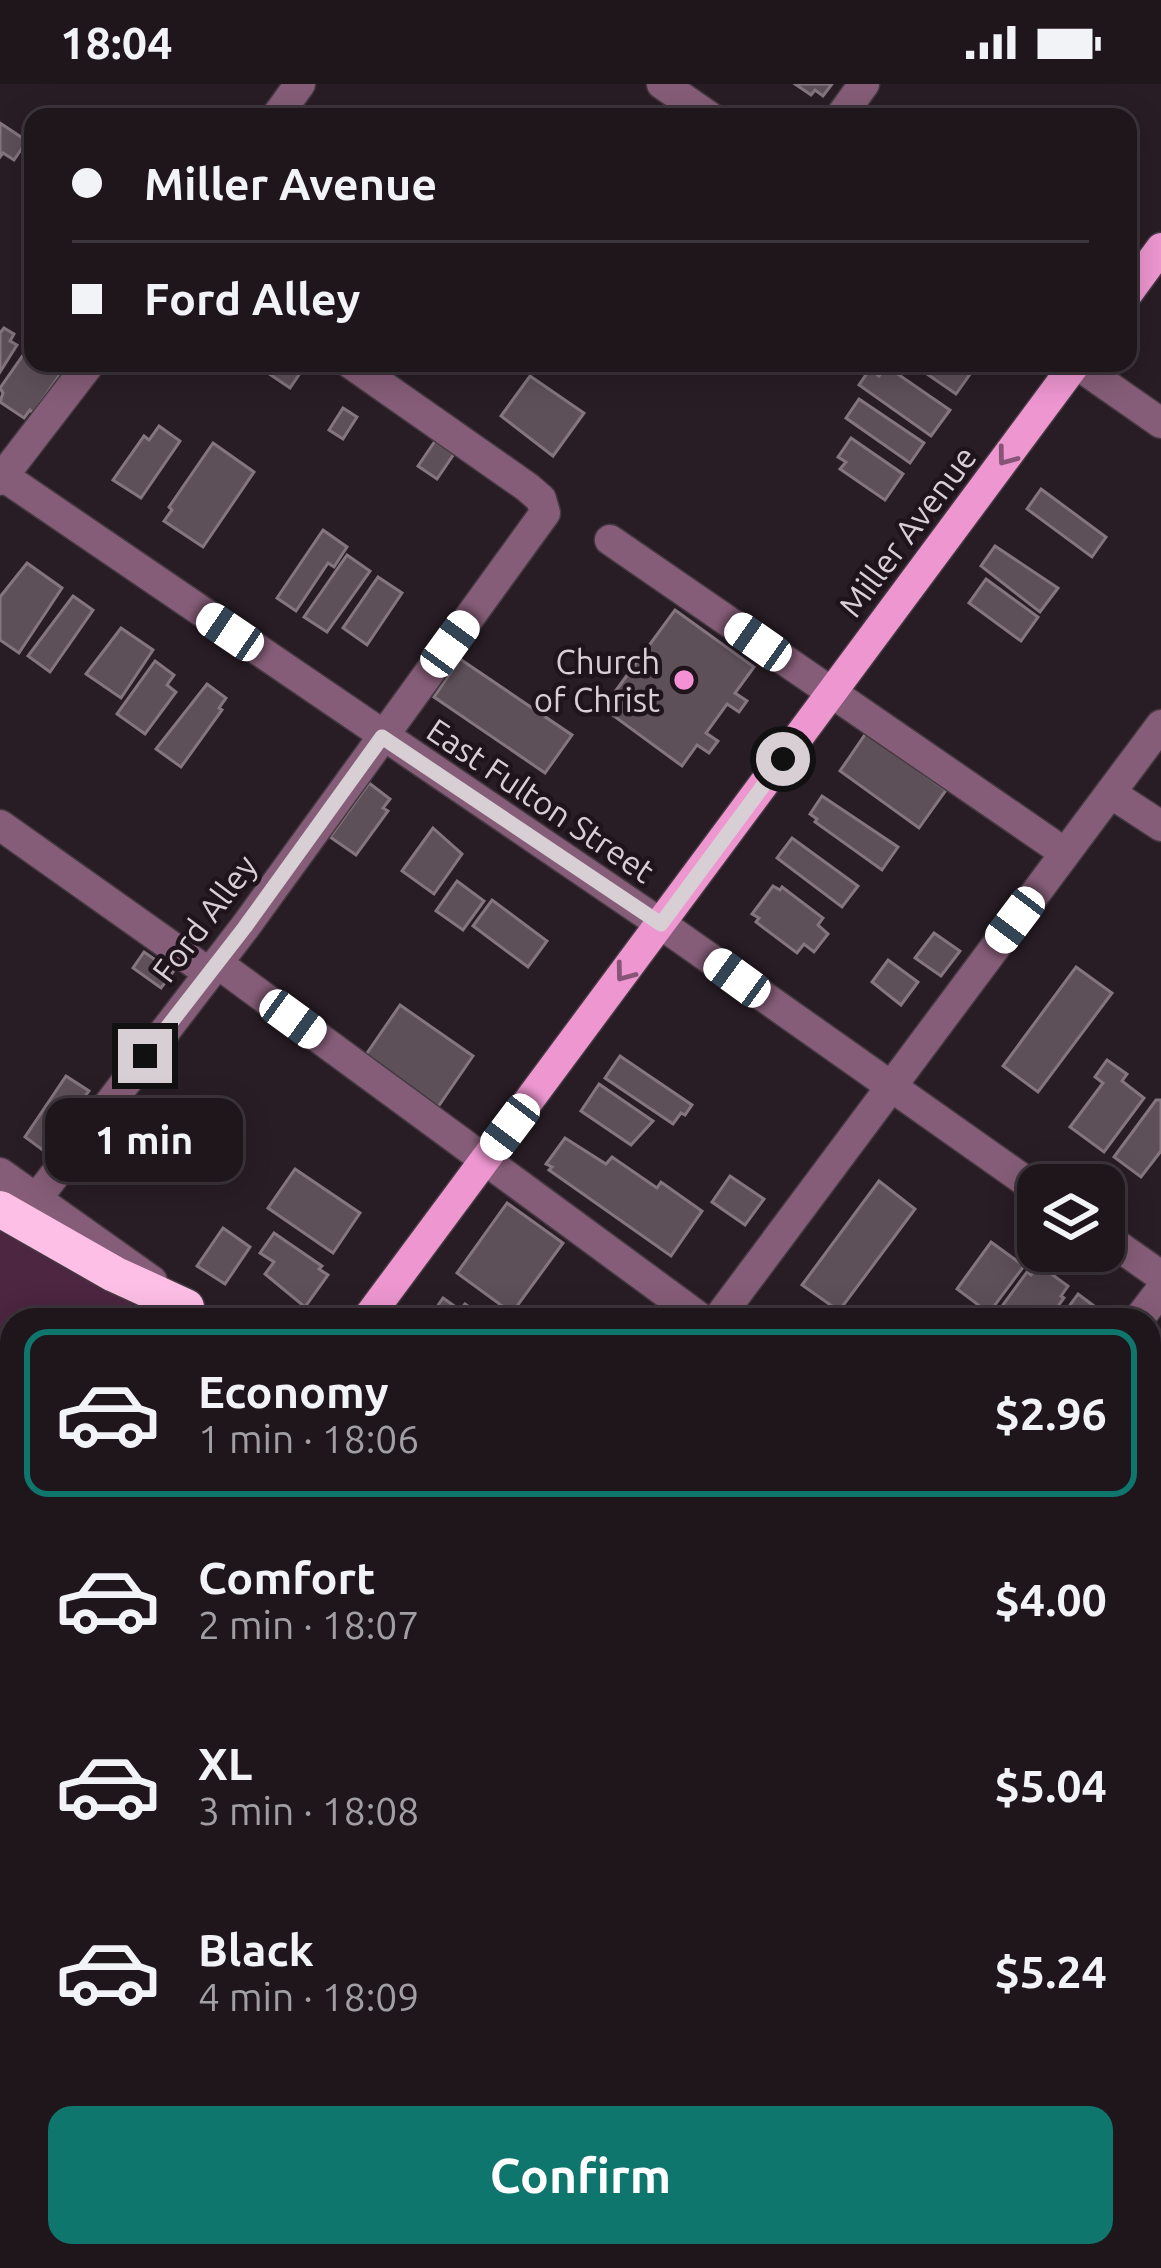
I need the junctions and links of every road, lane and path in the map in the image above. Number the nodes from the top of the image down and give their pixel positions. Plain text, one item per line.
1 (662, 84) edge
2 (697, 108) edge
3 (1161, 248) edge
4 (1137, 281) edge
5 (83, 372) edge
6 (363, 372) edge
7 (1069, 372) edge
8 (1089, 372) edge
9 (1161, 423) edge
10 (1, 477) edge
11 (610, 540) dead end
12 (832, 693) junction
13 (1161, 725) edge
14 (382, 737) junction
15 (1112, 794) junction
16 (0, 825) edge
17 (1161, 826) edge
18 (1065, 853) junction
19 (661, 924) junction
20 (213, 968) junction
21 (889, 1087) junction
22 (485, 1161) junction
23 (0, 1172) edge
24 (1017, 1175) edge
25 (38, 1198) junction
26 (0, 1209) edge
27 (1125, 1251) edge
28 (1161, 1276) edge
29 (184, 1308) edge
30 (188, 1308) edge
31 (375, 1308) edge
32 (700, 1308) edge
33 (724, 1308) edge

1 - 2 street
3 - 4 main road
5 - 10 street
6 - 14 street, Ford Alley
7 -> 12 main road, Miller Avenue
8 - 9 street
10 - 14 street, East Fulton Street
11 - 12 street
12 - 18 street
12 - 19 main road, Miller Avenue
13 - 15 street
14 - 19 street, East Fulton Street
14 - 20 street, Ford Alley
15 - 17 street
15 - 18 street
16 - 20 street
18 - 21 street
19 - 21 street, East Fulton Street
19 -> 22 main road, Miller Avenue
20 - 22 street
20 - 25 street, Ford Alley
21 - 24 street, East Fulton Street
21 - 33 street
22 - 31 main road, Miller Avenue
22 - 32 street
23 - 25 street
25 - 30 street
26 - 29 highway
27 - 28 street

